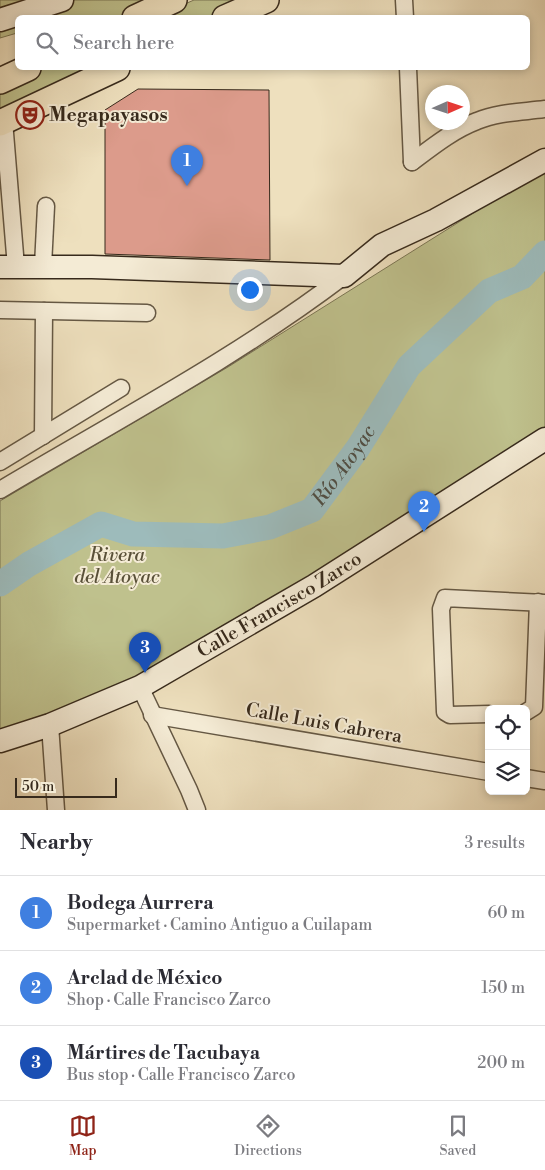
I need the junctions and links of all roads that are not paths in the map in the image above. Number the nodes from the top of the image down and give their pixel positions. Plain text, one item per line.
1 (62, 0) edge
2 (174, 0) edge
3 (266, 0) edge
4 (404, 0) edge
5 (15, 15) edge
6 (16, 15) edge
7 (142, 15) edge
8 (232, 15) edge
9 (405, 15) edge
10 (0, 20) edge
11 (24, 70) edge
12 (113, 70) edge
13 (408, 70) edge
14 (0, 81) edge
15 (545, 109) edge
16 (2, 122) edge
17 (545, 160) edge
18 (46, 206) dead end
19 (43, 266) junction
20 (8, 267) edge
21 (344, 276) junction
22 (0, 310) edge
23 (44, 311) junction
24 (147, 313) dead end
25 (121, 388) dead end
26 (43, 436) junction
27 (545, 439) edge
28 (0, 462) edge
29 (0, 490) edge
30 (541, 602) edge
31 (140, 687) junction
32 (530, 710) edge
33 (152, 714) junction
34 (485, 714) edge
35 (50, 725) junction
36 (0, 741) edge
37 (485, 771) edge
38 (530, 779) edge
39 (545, 782) edge
40 (56, 810) edge
41 (197, 810) edge

1 - 6 street
2 - 7 main road
3 - 8 main road
4 - 9 street
5 - 10 street
11 - 14 main road
12 - 16 main road
13 - 15 street
16 - 20 street
17 - 21 street
18 - 19 street
19 - 20 street
19 - 21 street
21 - 29 street
22 - 23 street
23 - 24 street
23 - 26 street
25 - 26 street
26 - 28 street
27 - 31 street, Calle Francisco Zarco
30 - 32 street
30 - 34 street
31 - 33 street
31 - 35 street, Calle Francisco Zarco
33 - 37 street, Calle Luis Cabrera
33 - 41 street
35 - 36 street, Calle Francisco Zarco
35 - 40 street
38 - 39 street

